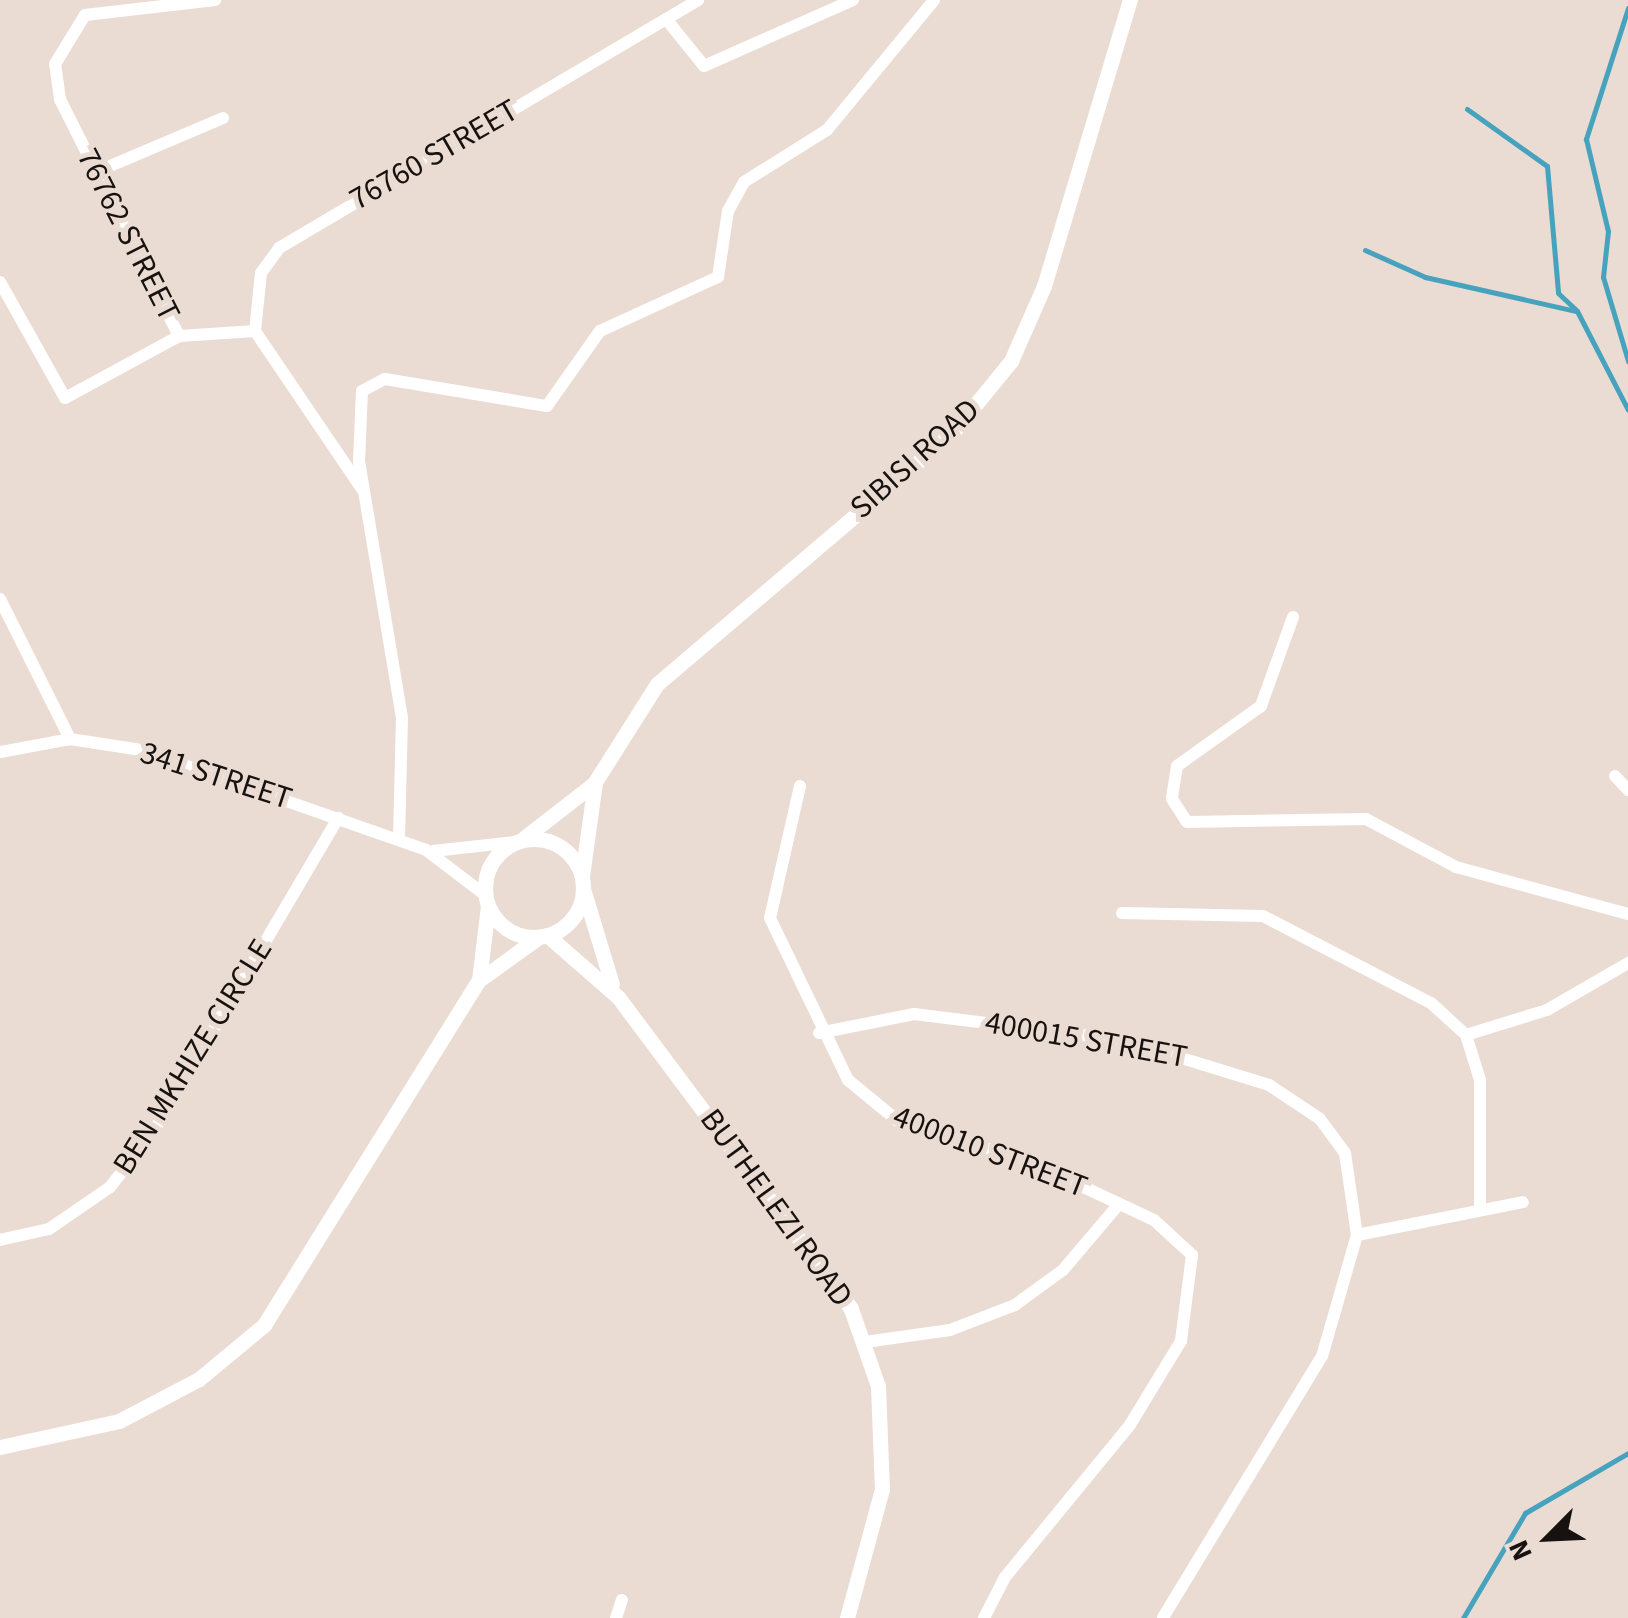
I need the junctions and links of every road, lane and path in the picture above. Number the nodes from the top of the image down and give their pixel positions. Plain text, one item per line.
1 (216, 0) edge
2 (698, 0) edge
3 (853, 0) edge
4 (934, 0) edge
5 (1130, 0) edge
6 (666, 18) junction
7 (223, 118) dead end
8 (96, 172) junction
9 (0, 282) edge
10 (255, 330) junction
11 (179, 336) junction
12 (364, 491) junction
13 (0, 600) edge
14 (1292, 617) dead end
15 (70, 739) junction
16 (0, 752) edge
17 (1615, 776) dead end
18 (595, 782) junction
19 (800, 786) dead end
20 (1628, 790) edge
21 (338, 818) junction
22 (399, 839) junction
23 (518, 841) junction
24 (426, 850) junction
25 (582, 882) junction
26 (486, 900) junction
27 (1122, 912) dead end
28 (1628, 914) edge
29 (544, 936) junction
30 (1628, 963) edge
31 (479, 980) junction
32 (618, 996) junction
33 (819, 1033) junction
34 (1466, 1035) junction
35 (1523, 1202) dead end
36 (1119, 1204) junction
37 (1480, 1210) junction
38 (1357, 1235) junction
39 (0, 1240) edge
40 (865, 1342) junction
41 (0, 1447) edge
42 (622, 1600) dead end
43 (616, 1618) edge
44 (847, 1618) edge
45 (984, 1618) edge
46 (1163, 1618) edge

1 - 8 street, 76762 STREET
2 - 6 street, 76760 STREET
3 - 6 street
4 - 12 street
5 - 18 street, SIBISI ROAD
6 - 10 street, 76760 STREET
7 - 8 street
8 - 11 street, 76762 STREET
9 - 11 street, 76762 STREET
10 - 11 street
10 - 12 street
12 - 22 street
13 - 15 street
14 - 28 street
15 - 16 street, 341 STREET
15 - 21 street, 341 STREET
17 - 20 street
18 - 23 street, SIBISI ROAD
18 - 25 street, SIBISI ROAD
19 - 33 street, 400010 STREET
21 - 22 street, 341 STREET
21 - 39 street, BEN MKHIZE CIRCLE
22 - 24 street, 341 STREET
23 - 24 street, 341 STREET
23 - 25 street, BUTHELEZI ROAD
23 - 26 street
24 - 26 street, 341 STREET
25 - 29 street
25 - 32 street, BUTHELEZI ROAD
26 - 29 street, BUTHELEZI ROAD
26 - 31 street
27 - 34 street
29 - 31 street
29 - 32 street, BUTHELEZI ROAD
30 - 34 street
31 - 41 street
32 - 40 street, BUTHELEZI ROAD
33 - 36 street, 400010 STREET
33 - 38 street, 400015 STREET
34 - 37 street
35 - 37 street
36 - 40 street
36 - 45 street, 400010 STREET
37 - 38 street
38 - 46 street, 400015 STREET
40 - 44 street, BUTHELEZI ROAD
42 - 43 street

